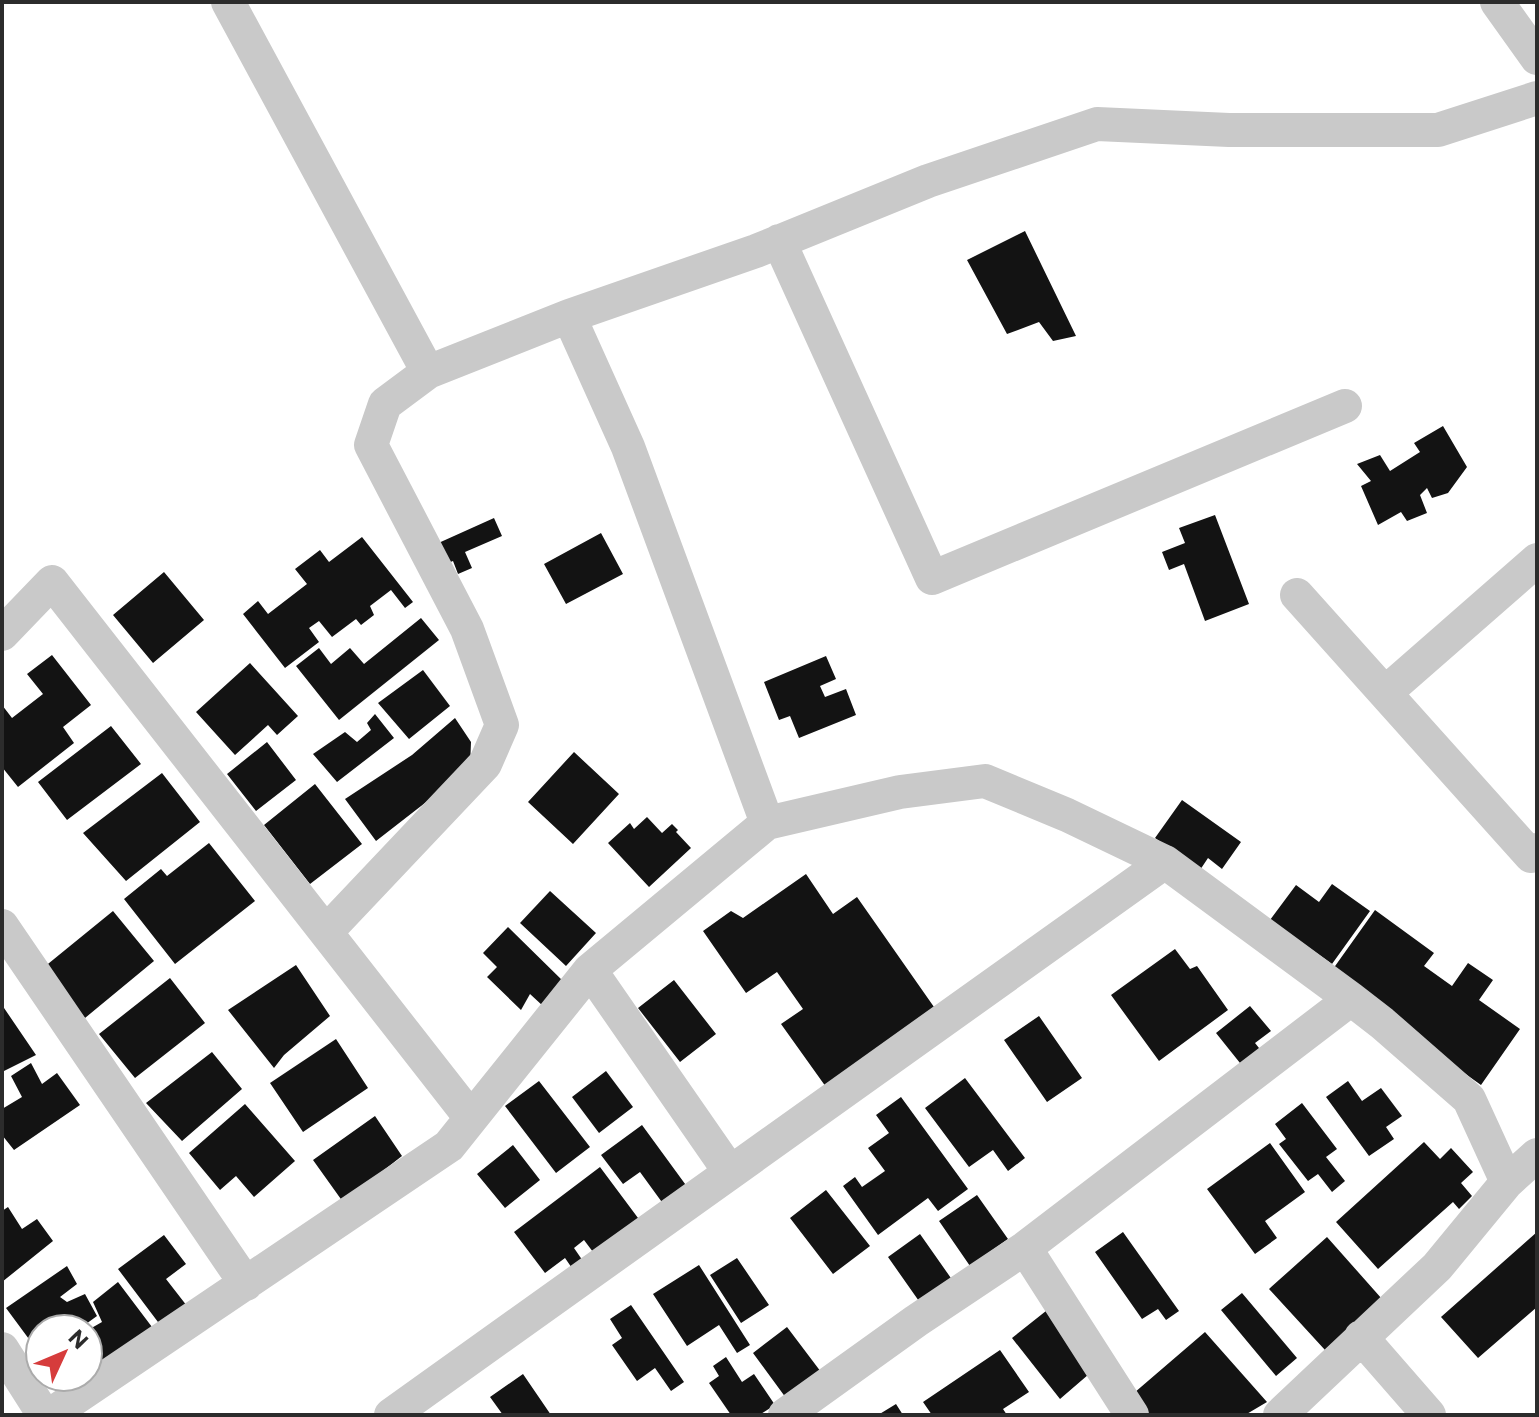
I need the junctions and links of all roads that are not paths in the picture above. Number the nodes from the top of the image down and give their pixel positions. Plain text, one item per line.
1 (228, 2) edge
2 (1497, 2) edge
3 (1537, 58) edge
4 (1533, 104) edge
5 (779, 241) junction
6 (569, 316) junction
7 (428, 372) junction
8 (1345, 406) dead end
9 (1537, 560) edge
10 (1297, 595) dead end
11 (2, 634) edge
12 (1385, 693) junction
13 (767, 823) junction
14 (1537, 850) edge
15 (1165, 862) junction
16 (2, 926) edge
17 (326, 932) junction
18 (590, 970) junction
19 (1351, 999) junction
20 (471, 1118) junction
21 (1537, 1155) edge
22 (730, 1172) junction
23 (1507, 1182) junction
24 (1025, 1248) junction
25 (246, 1284) junction
26 (1361, 1337) junction
27 (2, 1349) edge
28 (44, 1415) edge
29 (50, 1415) edge
30 (391, 1415) edge
31 (785, 1415) edge
32 (1132, 1415) edge
33 (1280, 1415) edge
34 (1429, 1415) edge

1 - 7 street
2 - 3 street
4 - 5 street
5 - 6 street
5 - 8 street
6 - 7 street
6 - 13 street
7 - 17 street
9 - 12 street
10 - 12 street
11 - 17 street
12 - 14 street
13 - 15 street
13 - 18 street
15 - 19 street
15 - 22 street
16 - 25 street
17 - 20 street
18 - 20 street
18 - 22 street
19 - 23 street
19 - 24 street
20 - 25 street
21 - 23 street
22 - 30 street
23 - 26 street
24 - 31 street
24 - 32 street
25 - 29 street
26 - 33 street
26 - 34 street
27 - 28 street

